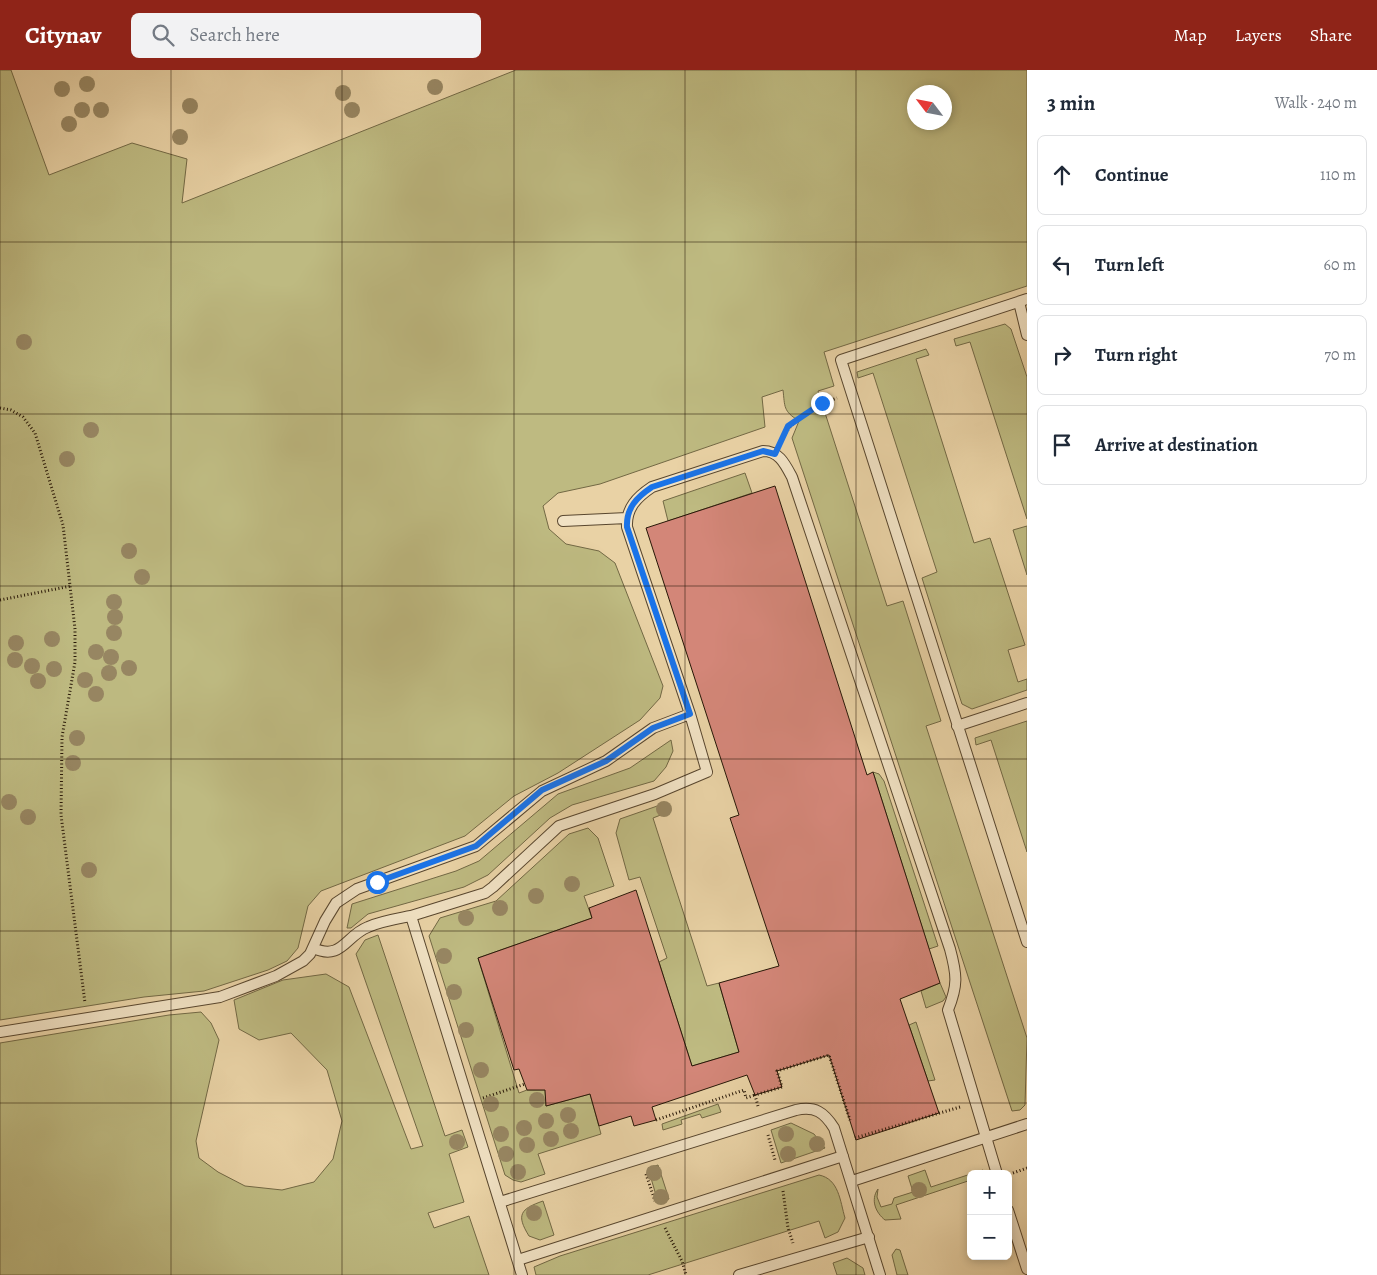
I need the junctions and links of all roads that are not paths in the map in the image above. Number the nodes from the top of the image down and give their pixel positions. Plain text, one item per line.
1 (1023, 301) edge
2 (1027, 335) edge
3 (627, 518) junction
4 (562, 521) dead end
5 (1027, 703) edge
6 (690, 714) junction
7 (957, 726) junction
8 (411, 916) junction
9 (1027, 942) edge
10 (313, 948) junction
11 (0, 1032) edge
12 (1027, 1124) edge
13 (986, 1139) junction
14 (843, 1156) junction
15 (995, 1170) edge
16 (852, 1181) junction
17 (500, 1202) junction
18 (1010, 1215) edge
19 (869, 1237) junction
20 (518, 1260) junction
21 (1027, 1269) edge
22 (522, 1275) edge
23 (739, 1275) edge
24 (880, 1275) edge

1 - 2 lane
1 - 7 lane
3 - 4 lane
3 - 6 lane
3 - 13 lane
5 - 7 lane
6 - 8 lane
6 - 10 lane
7 - 9 lane
8 - 10 lane
8 - 17 lane
10 - 11 lane
12 - 13 lane
13 - 15 lane
13 - 16 lane
14 - 16 lane
14 - 17 lane
14 - 20 lane
16 - 19 lane
17 - 20 lane
18 - 21 lane
19 - 23 lane
19 - 24 lane
20 - 22 lane

